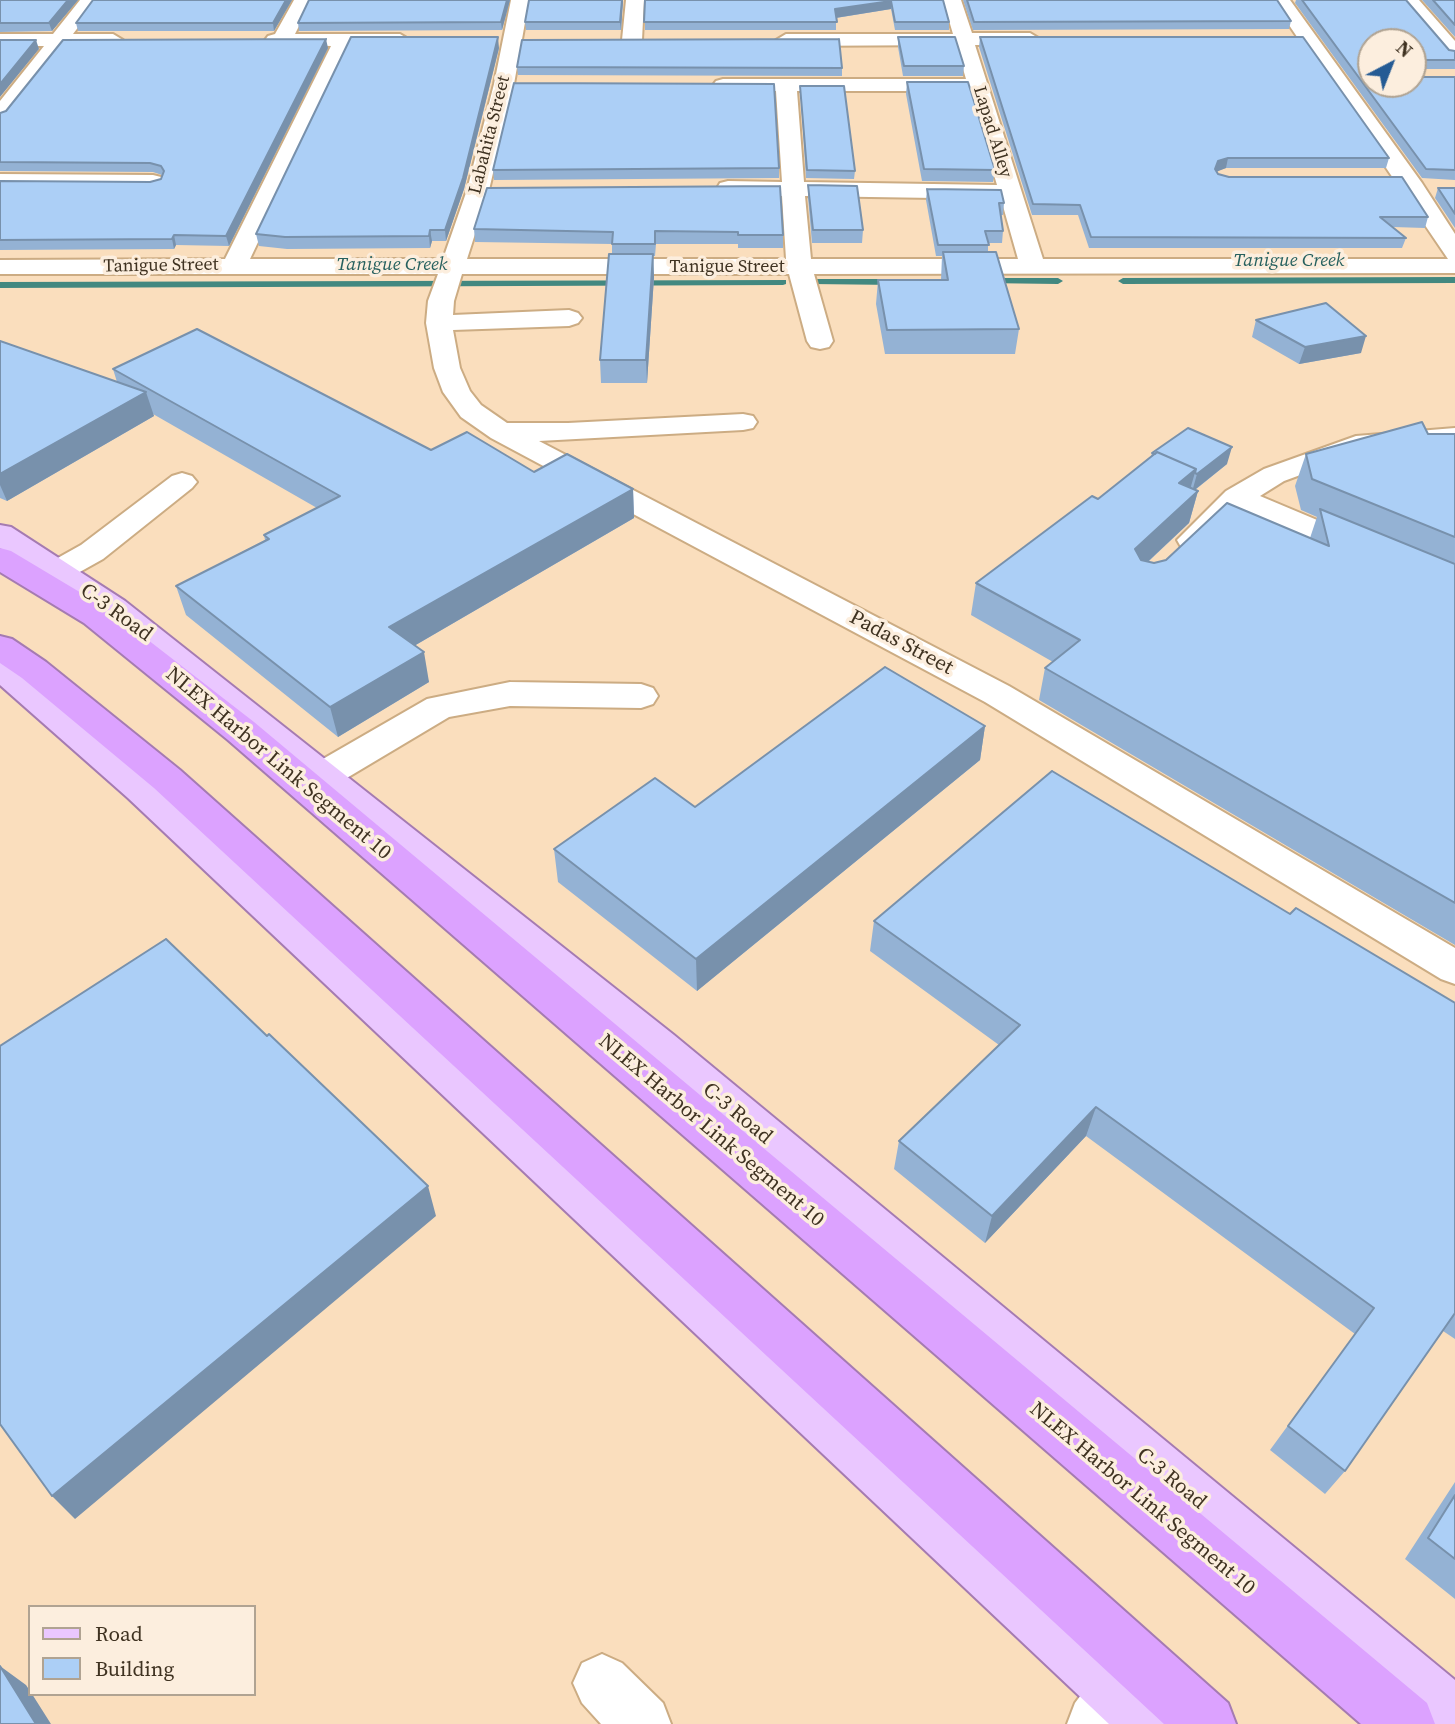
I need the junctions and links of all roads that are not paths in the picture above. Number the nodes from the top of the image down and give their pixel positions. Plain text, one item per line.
1 (90, 0) edge
2 (303, 0) edge
3 (520, 0) edge
4 (635, 0) edge
5 (952, 0) edge
6 (1281, 0) edge
7 (1409, 0) edge
8 (1281, 38) edge
9 (1309, 38) junction
10 (962, 39) junction
11 (1045, 39) edge
12 (0, 40) edge
13 (60, 40) junction
14 (129, 40) edge
15 (254, 40) edge
16 (282, 40) junction
17 (344, 40) junction
18 (421, 40) edge
19 (505, 40) junction
20 (539, 40) edge
21 (632, 40) edge
22 (762, 40) edge
23 (788, 40) junction
24 (1455, 53) edge
25 (1336, 78) junction
26 (1357, 78) edge
27 (504, 84) junction
28 (526, 85) edge
29 (702, 85) edge
30 (789, 85) junction
31 (978, 85) junction
32 (0, 116) edge
33 (1378, 178) edge
34 (0, 181) edge
35 (153, 182) edge
36 (1410, 183) junction
37 (710, 188) edge
38 (791, 188) junction
39 (1441, 189) edge
40 (478, 190) junction
41 (505, 190) edge
42 (1011, 192) junction
43 (1455, 253) edge
44 (1032, 264) junction
45 (235, 265) junction
46 (1455, 266) edge
47 (0, 267) edge
48 (799, 267) junction
49 (445, 292) junction
50 (569, 318) dead end
51 (820, 341) dead end
52 (743, 422) dead end
53 (501, 432) junction
54 (1455, 437) edge
55 (182, 482) dead end
56 (1237, 497) junction
57 (0, 534) edge
58 (1173, 557) edge
59 (0, 558) edge
60 (58, 572) junction
61 (1455, 590) edge
62 (0, 647) edge
63 (0, 667) edge
64 (641, 696) dead end
65 (323, 776) junction
66 (1455, 968) edge
67 (602, 1683) dead end
68 (1122, 1713) edge
69 (1455, 1718) edge
70 (642, 1724) edge
71 (1207, 1724) edge
72 (1406, 1724) edge

1 - 13 street
2 - 16 street
3 - 19 street, Labahita Street
4 - 21 street
5 - 10 street, Lapad Alley
6 - 9 street
7 - 24 street
8 - 9 street
9 - 25 street
10 - 11 street
10 - 23 street
10 - 31 street, Lapad Alley
12 - 13 street
13 - 14 street
13 - 32 street
15 - 16 street
16 - 17 street
17 - 18 street
17 - 45 street
19 - 20 street
19 - 27 street, Labahita Street
22 - 23 street
23 - 30 street
25 - 26 street
25 - 36 street
27 - 28 street
27 - 40 street, Labahita Street
29 - 30 street
30 - 31 street
30 - 38 street
31 - 42 street, Lapad Alley
33 - 36 street
34 - 35 street
36 - 39 street
36 - 43 street
37 - 38 street
38 - 42 street
38 - 48 street
40 - 41 street
40 - 49 street, Labahita Street
42 - 44 street, Lapad Alley
44 - 46 street, Tanigue Street
44 - 48 street, Tanigue Street
45 - 47 street, Tanigue Street
45 - 49 street, Tanigue Street
48 - 49 street, Tanigue Street
48 - 51 street
49 - 50 street
49 - 53 street, Padas Street
52 - 53 street
53 - 66 street, Padas Street
54 - 56 street
55 - 60 street
56 - 58 street
56 - 61 street
57 - 60 main road, C-3 Road
59 - 72 highway, NLEX Harbor Link Segment 10
60 - 65 main road, C-3 Road
62 - 71 highway
63 - 68 main road
64 - 65 street
65 - 69 main road, C-3 Road
67 - 70 street

